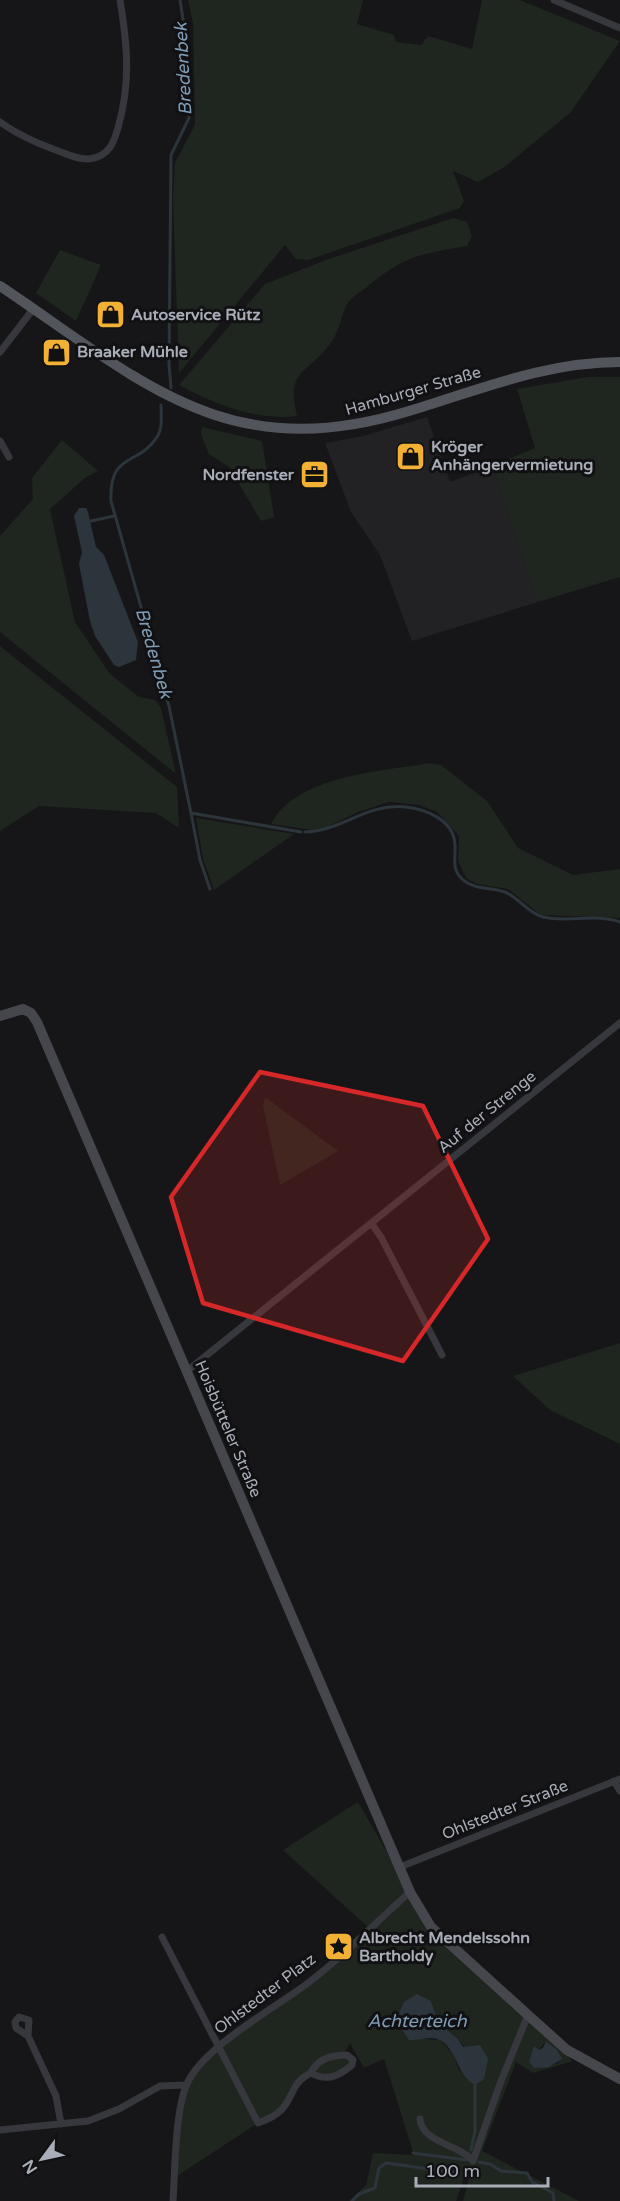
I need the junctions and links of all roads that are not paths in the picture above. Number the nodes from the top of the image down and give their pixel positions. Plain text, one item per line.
1 (120, 0) edge
2 (554, 0) edge
3 (620, 28) edge
4 (0, 122) edge
5 (0, 285) edge
6 (33, 308) junction
7 (0, 352) edge
8 (620, 362) edge
9 (0, 441) edge
10 (9, 457) dead end
11 (0, 1016) edge
12 (620, 1023) edge
13 (371, 1223) junction
14 (442, 1355) dead end
15 (187, 1371) junction
16 (617, 1780) edge
17 (620, 1791) edge
18 (400, 1867) junction
19 (410, 1892) junction
20 (162, 1937) dead end
21 (528, 2015) junction
22 (28, 2036) dead end
23 (218, 2047) junction
24 (311, 2073) junction
25 (620, 2079) edge
26 (186, 2085) junction
27 (420, 2119) dead end
28 (61, 2124) junction
29 (0, 2130) edge
30 (173, 2201) edge

1 - 4 street
2 - 3 street
5 - 6 main road, Hamburger Straße
6 - 7 street
6 - 8 main road, Hamburger Straße
9 - 10 street
11 - 15 street, Hoisbütteler Straße
12 - 13 street, Auf der Strenge
13 - 14 street
13 - 15 street, Auf der Strenge
15 - 18 street, Hoisbütteler Straße
16 - 17 street
16 - 18 street, Ohlstedter Straße
18 - 19 street
19 - 21 street
19 - 23 street, Ohlstedter Platz
20 - 23 street
21 - 25 street
21 - 27 street
22 - 28 street
23 - 24 street, Ohlstedter Platz
23 - 26 street, Ohlstedter Platz
24 - 24 street, Ohlstedter Platz
26 - 28 street
26 - 30 street, Ohlstedter Platz
28 - 29 street

